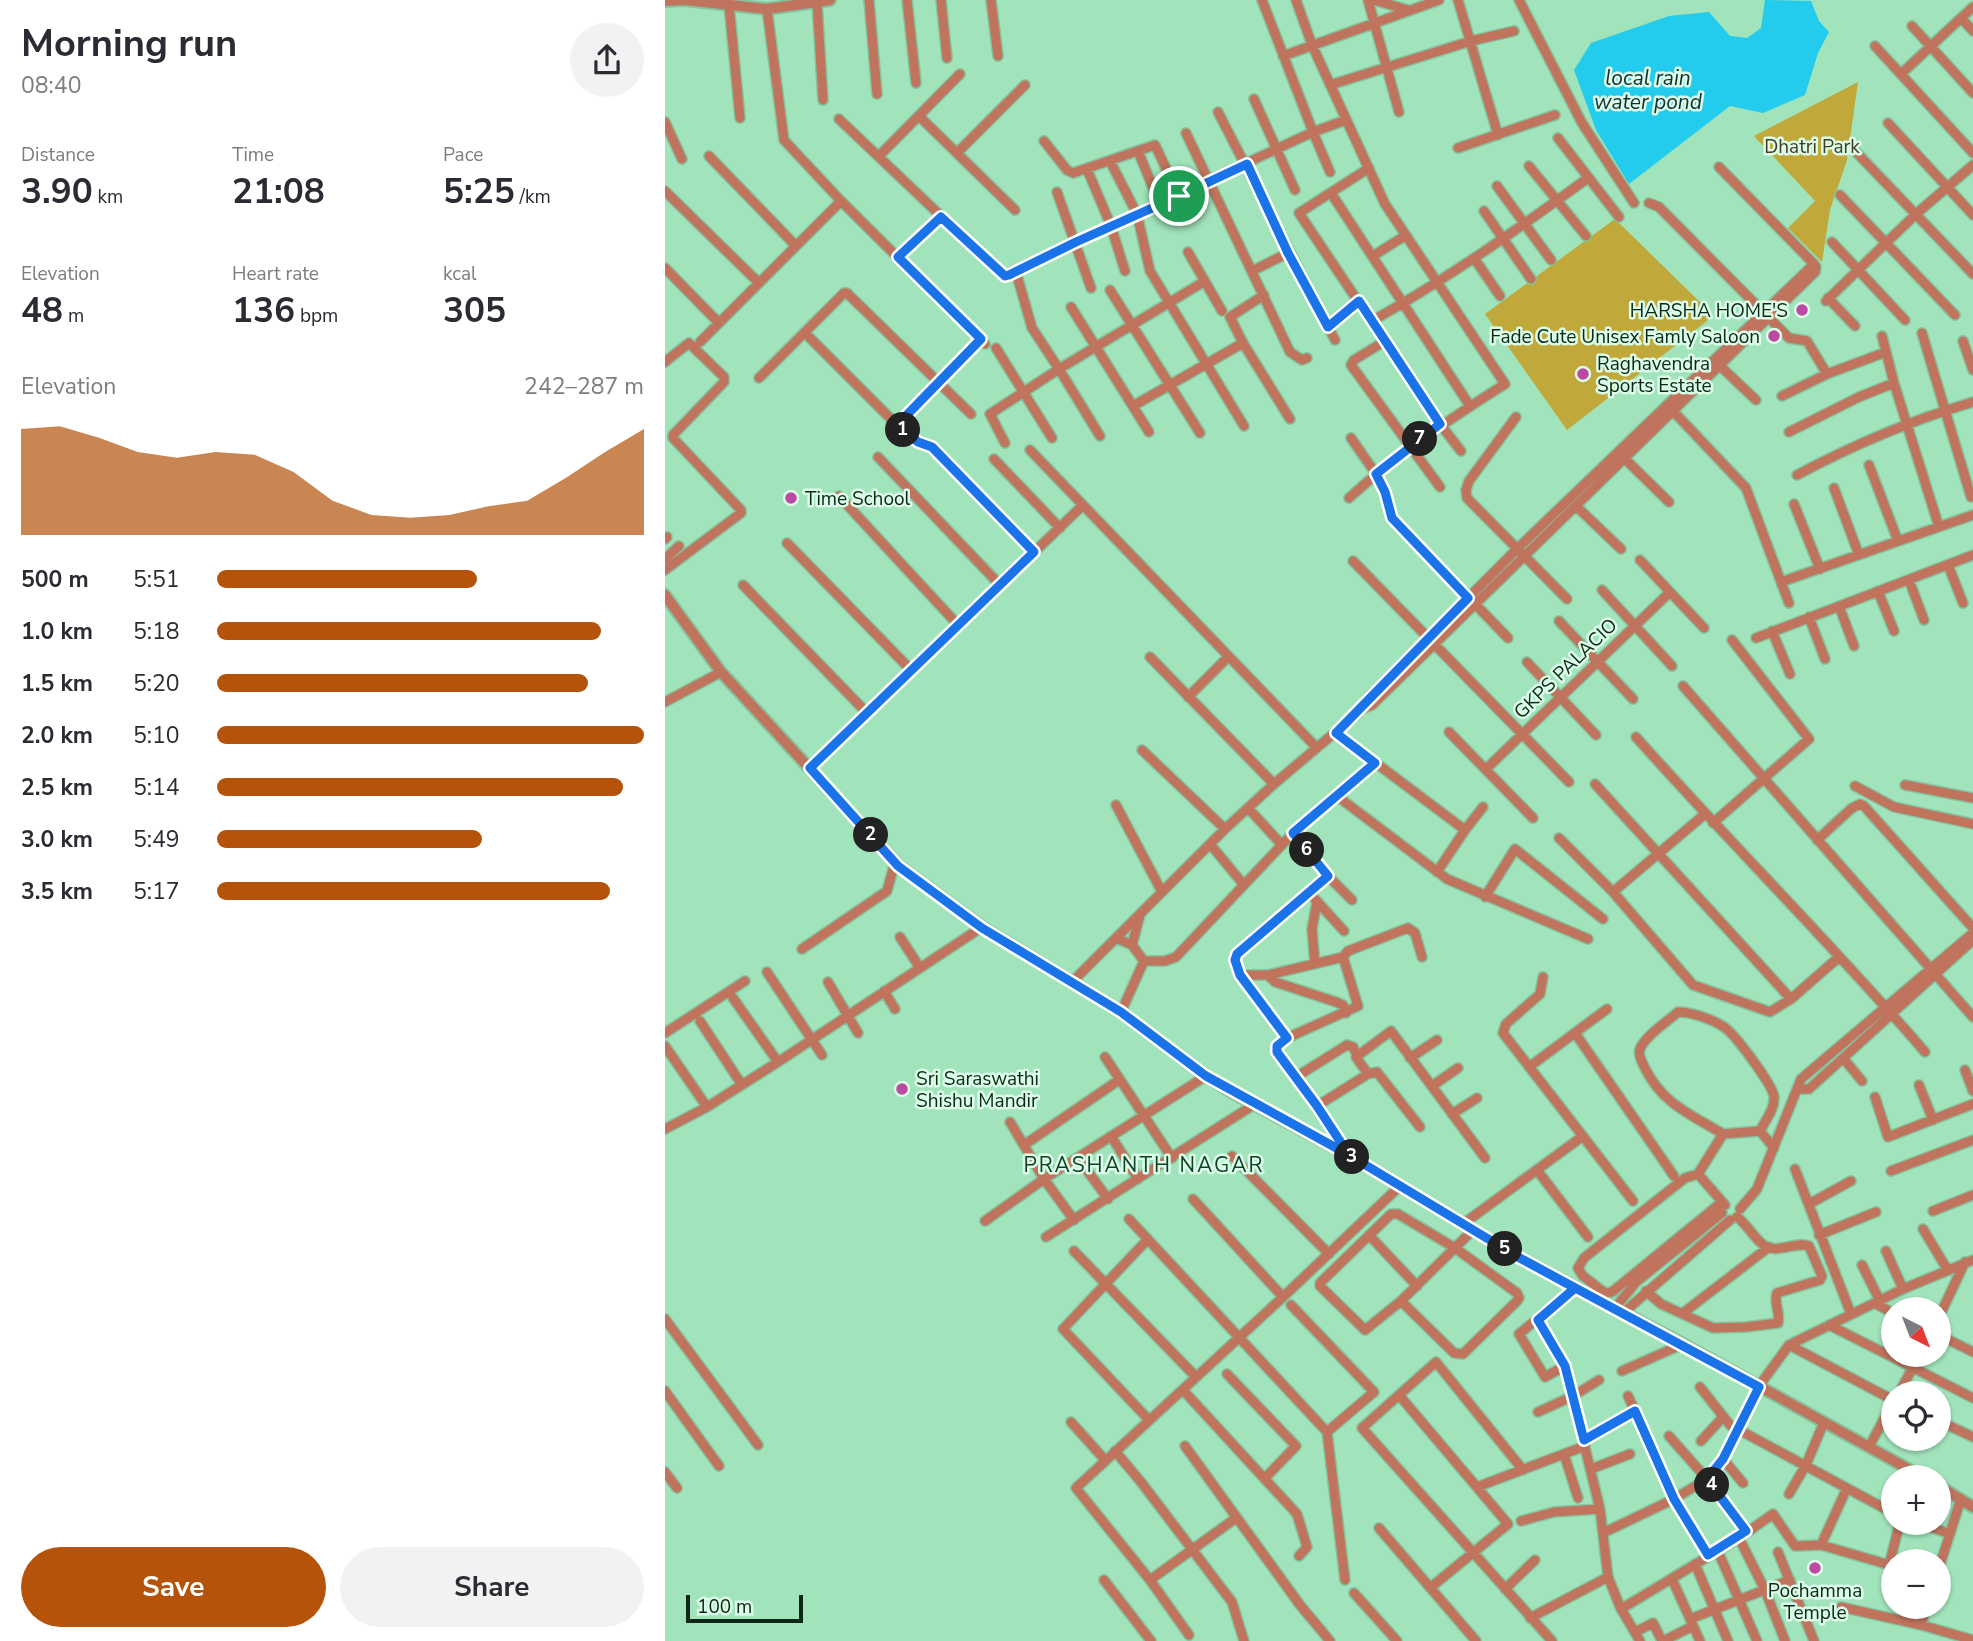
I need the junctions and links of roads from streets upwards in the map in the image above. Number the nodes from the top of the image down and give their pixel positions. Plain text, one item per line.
1 (830, 0) edge
2 (869, 0) edge
3 (907, 0) edge
4 (941, 0) edge
5 (991, 0) edge
6 (1262, 0) edge
7 (1368, 0) edge
8 (1374, 0) edge
9 (1439, 0) edge
10 (1458, 0) edge
11 (1519, 0) edge
12 (665, 1) edge
13 (1298, 1) edge
14 (817, 2) edge
15 (729, 5) junction
16 (1414, 5) edge
17 (763, 6) edge
18 (1973, 8) edge
19 (1961, 19) junction
20 (1374, 22) junction
21 (1912, 26) dead end
22 (1514, 31) dead end
23 (1973, 31) edge
24 (1471, 41) junction
25 (1313, 45) junction
26 (1875, 46) dead end
27 (1930, 47) junction
28 (998, 56) dead end
29 (1283, 56) junction
30 (947, 58) dead end
31 (1386, 68) junction
32 (960, 74) dead end
33 (1901, 74) junction
34 (916, 83) dead end
35 (1025, 85) dead end
36 (1330, 85) junction
37 (1973, 93) edge
38 (877, 94) dead end
39 (1254, 99) dead end
40 (823, 100) dead end
41 (1217, 112) dead end
42 (1399, 112) dead end
43 (1555, 115) dead end
44 (919, 116) junction
45 (740, 118) dead end
46 (839, 119) dead end
47 (1346, 120) junction
48 (665, 122) edge
49 (1888, 123) dead end
50 (1313, 132) junction
51 (1186, 133) dead end
52 (1498, 135) junction
53 (1558, 138) dead end
54 (1044, 141) dead end
55 (1458, 148) dead end
56 (1278, 150) junction
57 (1138, 151) junction
58 (1856, 152) dead end
59 (957, 153) junction
60 (1973, 153) edge
61 (709, 156) dead end
62 (879, 156) junction
63 (682, 159) dead end
64 (1110, 161) junction
65 (1247, 164) junction
66 (1973, 165) edge
67 (1529, 166) dead end
68 (1719, 167) dead end
69 (1369, 168) junction
70 (1087, 170) junction
71 (1330, 172) dead end
72 (1588, 178) junction
73 (1209, 182) junction
74 (1497, 186) dead end
75 (1946, 188) junction
76 (1295, 190) dead end
77 (665, 191) edge
78 (1057, 192) dead end
79 (1331, 193) junction
80 (1840, 195) dead end
81 (1179, 196) junction
82 (1557, 200) junction
83 (841, 201) junction
84 (1634, 203) dead end
85 (1649, 203) dead end
86 (1160, 205) junction
87 (1015, 210) dead end
88 (1485, 211) dead end
89 (1137, 214) junction
90 (1916, 214) junction
91 (1973, 215) edge
92 (941, 217) junction
93 (1619, 217) dead end
94 (1525, 224) junction
95 (1111, 226) junction
96 (1406, 234) junction
97 (1586, 236) dead end
98 (1504, 238) junction
99 (1076, 242) junction
100 (1832, 242) dead end
101 (1886, 243) junction
102 (796, 246) junction
103 (1188, 252) dead end
104 (1288, 253) junction
105 (1373, 256) junction
106 (898, 257) junction
107 (1474, 258) junction
108 (1551, 260) dead end
109 (665, 268) edge
110 (1125, 271) dead end
111 (1252, 271) junction
112 (1857, 271) junction
113 (1013, 274) junction
114 (1973, 274) edge
115 (1531, 279) dead end
116 (1205, 281) junction
117 (1437, 281) junction
118 (759, 283) junction
119 (1091, 288) dead end
120 (1111, 290) dead end
121 (1263, 295) junction
122 (1500, 296) dead end
123 (1359, 301) junction
124 (1169, 303) junction
125 (1404, 303) junction
126 (1071, 307) dead end
127 (1222, 311) dead end
128 (1767, 314) junction
129 (1955, 315) dead end
130 (1905, 320) dead end
131 (1371, 321) junction
132 (719, 323) junction
133 (1132, 325) junction
134 (1855, 326) dead end
135 (1328, 327) junction
136 (806, 333) junction
137 (1922, 333) dead end
138 (1882, 336) dead end
139 (1335, 340) dead end
140 (1385, 341) junction
141 (1963, 341) dead end
142 (700, 342) dead end
143 (1243, 343) junction
144 (1096, 347) junction
145 (996, 348) dead end
146 (1887, 352) junction
147 (1307, 358) dead end
148 (665, 362) edge
149 (1717, 362) junction
150 (1972, 364) edge
151 (1207, 365) junction
152 (1059, 369) junction
153 (1826, 374) junction
154 (759, 378) dead end
155 (940, 382) junction
156 (1894, 383) junction
157 (1171, 386) junction
158 (1024, 392) junction
159 (1782, 396) dead end
160 (1756, 400) dead end
161 (1973, 402) edge
162 (1133, 406) junction
163 (1470, 406) junction
164 (1944, 410) junction
165 (1673, 411) junction
166 (971, 414) dead end
167 (1516, 416) dead end
168 (1290, 419) dead end
169 (1440, 424) junction
170 (1907, 424) junction
171 (897, 425) junction
172 (1244, 426) dead end
173 (1149, 432) dead end
174 (1789, 432) dead end
175 (1200, 433) dead end
176 (1100, 436) dead end
177 (1052, 438) dead end
178 (1351, 438) dead end
179 (1005, 443) dead end
180 (1409, 447) junction
181 (1030, 450) dead end
182 (1461, 451) dead end
183 (1620, 455) junction
184 (878, 457) dead end
185 (994, 459) dead end
186 (1869, 465) dead end
187 (1376, 474) junction
188 (1797, 475) dead end
189 (1440, 487) dead end
190 (1834, 488) dead end
191 (839, 496) dead end
192 (1971, 497) dead end
193 (1349, 498) dead end
194 (1669, 502) dead end
195 (1794, 504) dead end
196 (1082, 506) junction
197 (1576, 506) junction
198 (1973, 515) edge
199 (1939, 527) junction
200 (1060, 528) junction
201 (1898, 541) junction
202 (787, 542) dead end
203 (679, 546) dead end
204 (1621, 550) dead end
205 (1034, 552) junction
206 (1520, 552) junction
207 (1859, 555) junction
208 (1973, 555) edge
209 (665, 559) edge
210 (1640, 560) dead end
211 (1353, 561) dead end
212 (1948, 565) junction
213 (1819, 569) junction
214 (665, 570) edge
215 (1909, 580) junction
216 (1781, 582) junction
217 (743, 585) dead end
218 (1000, 585) junction
219 (1602, 590) dead end
220 (1878, 591) junction
221 (1669, 593) junction
222 (665, 595) edge
223 (1567, 599) dead end
224 (1471, 601) junction
225 (1789, 603) dead end
226 (1963, 603) dead end
227 (1839, 606) junction
228 (1809, 617) junction
229 (1924, 620) dead end
230 (1559, 621) dead end
231 (1635, 624) junction
232 (958, 625) junction
233 (1704, 628) dead end
234 (1772, 631) junction
235 (1894, 631) dead end
236 (1508, 638) dead end
237 (1756, 638) dead end
238 (1431, 640) junction
239 (1732, 640) dead end
240 (1854, 646) dead end
241 (1150, 657) dead end
242 (1228, 657) junction
243 (1825, 659) dead end
244 (1596, 661) junction
245 (1527, 662) dead end
246 (1672, 666) dead end
247 (911, 670) junction
248 (721, 672) junction
249 (1790, 674) dead end
250 (1683, 686) dead end
251 (1188, 696) junction
252 (1560, 696) junction
253 (1633, 699) dead end
254 (665, 702) edge
255 (867, 713) junction
256 (1449, 732) dead end
257 (1336, 733) junction
258 (1522, 733) junction
259 (1597, 735) dead end
260 (1636, 737) dead end
261 (1317, 748) junction
262 (1142, 750) dead end
263 (1375, 763) junction
264 (810, 768) junction
265 (1486, 769) junction
266 (1765, 779) junction
267 (1569, 782) dead end
268 (1595, 783) dead end
269 (1274, 784) junction
270 (1905, 785) dead end
271 (1855, 786) dead end
272 (1337, 796) junction
273 (1973, 798) edge
274 (1116, 805) dead end
275 (1483, 807) dead end
276 (1248, 808) junction
277 (1705, 814) junction
278 (1533, 818) dead end
279 (1713, 823) junction
280 (1973, 824) edge
281 (1225, 830) junction
282 (1465, 830) junction
283 (1293, 833) junction
284 (1559, 838) dead end
285 (1817, 840) junction
286 (1210, 844) junction
287 (1282, 845) junction
288 (1660, 853) junction
289 (895, 862) junction
290 (1437, 872) junction
291 (1328, 876) junction
292 (1244, 885) junction
293 (1162, 891) junction
294 (1613, 892) junction
295 (1309, 893) junction
296 (1485, 897) junction
297 (1352, 900) dead end
298 (1317, 902) junction
299 (1140, 914) junction
300 (1603, 919) dead end
301 (982, 928) junction
302 (1344, 931) dead end
303 (1973, 931) edge
304 (900, 937) dead end
305 (1116, 938) junction
306 (1588, 939) dead end
307 (1973, 940) edge
308 (1132, 945) junction
309 (802, 948) dead end
310 (1343, 957) junction
311 (1422, 957) dead end
312 (1839, 957) junction
313 (1144, 961) junction
314 (1315, 964) junction
315 (920, 968) junction
316 (1933, 971) junction
317 (767, 972) dead end
318 (1240, 975) junction
319 (1268, 975) junction
320 (1543, 976) dead end
321 (745, 981) dead end
322 (828, 982) dead end
323 (1072, 982) junction
324 (884, 991) junction
325 (733, 998) dead end
326 (1791, 999) junction
327 (895, 1009) dead end
328 (1607, 1009) dead end
329 (1889, 1010) junction
330 (1121, 1012) junction
331 (1346, 1013) junction
332 (848, 1015) junction
333 (1973, 1017) edge
334 (701, 1021) dead end
335 (858, 1032) dead end
336 (665, 1033) edge
337 (1575, 1033) junction
338 (812, 1038) junction
339 (1287, 1038) junction
340 (1437, 1040) dead end
341 (665, 1046) edge
342 (1925, 1052) dead end
343 (822, 1055) dead end
344 (1357, 1055) junction
345 (1105, 1057) dead end
346 (1410, 1058) junction
347 (1843, 1058) junction
348 (778, 1062) junction
349 (1458, 1068) dead end
350 (1529, 1068) junction
351 (1965, 1070) dead end
352 (1368, 1074) junction
353 (1206, 1076) junction
354 (1296, 1077) junction
355 (1119, 1080) junction
356 (1862, 1081) dead end
357 (742, 1085) junction
358 (1919, 1085) dead end
359 (1431, 1086) junction
360 (1799, 1089) junction
361 (1973, 1091) edge
362 (1875, 1097) dead end
363 (1477, 1098) dead end
364 (1255, 1104) junction
365 (1973, 1104) edge
366 (1317, 1106) junction
367 (707, 1107) junction
368 (1452, 1114) junction
369 (1144, 1115) junction
370 (1933, 1120) junction
371 (1010, 1122) dead end
372 (667, 1125) edge
373 (1420, 1127) dead end
374 (1760, 1132) junction
375 (1723, 1134) junction
376 (1111, 1136) junction
377 (1583, 1136) junction
378 (1973, 1140) edge
379 (1024, 1145) junction
380 (1774, 1148) junction
381 (1349, 1155) junction
382 (1232, 1156) dead end
383 (1078, 1157) junction
384 (1172, 1158) junction
385 (1485, 1158) dead end
386 (1795, 1169) dead end
387 (1537, 1170) junction
388 (1891, 1171) dead end
389 (1698, 1174) junction
390 (1674, 1176) dead end
391 (1044, 1179) junction
392 (1138, 1179) junction
393 (1851, 1181) dead end
394 (1399, 1186) junction
395 (1973, 1195) edge
396 (1108, 1199) junction
397 (1193, 1199) dead end
398 (1633, 1201) dead end
399 (1809, 1204) junction
400 (1723, 1207) junction
401 (1933, 1211) dead end
402 (1876, 1212) dead end
403 (1736, 1215) junction
404 (1129, 1219) dead end
405 (1074, 1220) junction
406 (985, 1221) dead end
407 (1468, 1227) junction
408 (1923, 1229) dead end
409 (1369, 1235) junction
410 (1819, 1235) junction
411 (1046, 1237) dead end
412 (1588, 1237) dead end
413 (1148, 1239) junction
414 (1769, 1247) junction
415 (1455, 1248) junction
416 (1074, 1251) dead end
417 (1887, 1251) dead end
418 (1329, 1254) junction
419 (1969, 1261) edge
420 (1862, 1265) dead end
421 (1947, 1269) junction
422 (1106, 1283) junction
423 (1417, 1286) junction
424 (1575, 1288) junction
425 (1903, 1289) junction
426 (1646, 1292) junction
427 (1283, 1297) junction
428 (1950, 1297) edge
429 (1401, 1301) junction
430 (1878, 1302) junction
431 (1881, 1304) edge
432 (1291, 1305) dead end
433 (1619, 1310) junction
434 (1683, 1313) junction
435 (1851, 1314) junction
436 (665, 1320) edge
437 (1538, 1320) junction
438 (1829, 1325) junction
439 (1240, 1337) junction
440 (1951, 1341) edge
441 (1683, 1344) junction
442 (1790, 1345) junction
443 (1973, 1352) edge
444 (1565, 1366) junction
445 (1913, 1368) junction
446 (1622, 1371) dead end
447 (1227, 1374) dead end
448 (1196, 1377) junction
449 (1599, 1380) dead end
450 (1906, 1381) edge
451 (1700, 1387) dead end
452 (1759, 1387) junction
453 (1182, 1390) junction
454 (665, 1391) edge
455 (1881, 1394) edge
456 (1399, 1395) junction
457 (1573, 1396) junction
458 (1628, 1396) dead end
459 (1973, 1398) edge
460 (1635, 1411) junction
461 (1538, 1412) dead end
462 (1724, 1418) junction
463 (1149, 1420) junction
464 (1071, 1422) dead end
465 (1824, 1422) junction
466 (1881, 1424) edge
467 (1951, 1427) edge
468 (1739, 1430) junction
469 (1327, 1432) junction
470 (1669, 1436) dead end
471 (1973, 1437) edge
472 (1701, 1441) dead end
473 (1585, 1443) junction
474 (758, 1445) dead end
475 (1870, 1445) junction
476 (1185, 1446) dead end
477 (1115, 1451) junction
478 (1564, 1454) junction
479 (1630, 1454) dead end
480 (1723, 1459) junction
481 (1105, 1460) junction
482 (1806, 1465) junction
483 (1903, 1465) edge
484 (719, 1466) dead end
485 (1591, 1468) junction
486 (1523, 1470) junction
487 (665, 1472) edge
488 (1265, 1478) junction
489 (1707, 1479) junction
490 (1743, 1483) dead end
491 (1477, 1487) junction
492 (677, 1488) dead end
493 (1847, 1488) junction
494 (1951, 1493) edge
495 (1789, 1494) dead end
496 (1578, 1498) dead end
497 (1674, 1499) junction
498 (1961, 1499) junction
499 (1881, 1506) edge
500 (1973, 1507) edge
501 (1600, 1509) junction
502 (1236, 1518) junction
503 (1521, 1521) dead end
504 (1379, 1528) dead end
505 (1951, 1531) edge
506 (1602, 1533) junction
507 (1743, 1534) junction
508 (1821, 1545) junction
509 (1717, 1549) junction
510 (1193, 1551) junction
511 (1472, 1552) junction
512 (1778, 1552) dead end
513 (1708, 1555) junction
514 (1299, 1556) dead end
515 (1535, 1560) dead end
516 (1881, 1562) edge
517 (1695, 1564) junction
518 (1608, 1577) junction
519 (1672, 1579) junction
520 (1104, 1580) dead end
521 (1150, 1580) junction
522 (1345, 1580) dead end
523 (1790, 1580) junction
524 (1430, 1588) junction
525 (1505, 1589) junction
526 (1765, 1590) junction
527 (1354, 1593) dead end
528 (1741, 1601) junction
529 (1841, 1608) dead end
530 (1621, 1609) junction
531 (1716, 1609) junction
532 (1530, 1618) junction
533 (1923, 1619) edge
534 (1692, 1623) junction
535 (1921, 1625) junction
536 (1635, 1632) junction
537 (1189, 1634) dead end
538 (1973, 1640) edge
539 (1151, 1641) edge
540 (1244, 1641) edge
541 (1330, 1641) edge
542 (1397, 1641) edge
543 (1476, 1641) edge
544 (1552, 1641) edge
545 (1640, 1641) edge
546 (1663, 1641) edge
547 (1700, 1641) edge
548 (1728, 1641) edge
549 (1757, 1641) edge
550 (1785, 1641) edge
551 (1814, 1641) edge

1 - 14 street
2 - 38 street
3 - 34 street
4 - 30 street
5 - 28 street
6 - 29 street
7 - 20 street
8 - 16 street
9 - 16 street
10 - 24 street
11 - 84 street
12 - 15 street
13 - 25 street
14 - 17 street
14 - 40 street
15 - 17 street
15 - 45 street
16 - 20 street
17 - 83 street
18 - 19 street
19 - 23 street
19 - 27 street
20 - 25 street
20 - 31 street
21 - 27 street
22 - 24 street
24 - 31 street
24 - 52 street
25 - 29 street
25 - 36 street
26 - 33 street
27 - 33 street
27 - 37 street
29 - 50 street
31 - 36 street
31 - 42 street
32 - 44 street
33 - 60 street
35 - 59 street
36 - 47 street
39 - 56 street
41 - 65 street
43 - 52 street
44 - 59 street
44 - 62 street
46 - 62 street
47 - 50 street
47 - 69 street
48 - 63 street
49 - 75 street
50 - 56 street
50 - 71 street
51 - 73 street
52 - 55 street
53 - 72 street
54 - 70 street
56 - 65 street
56 - 76 street
57 - 64 street
57 - 81 street
57 - 86 street
58 - 90 street
59 - 87 street
61 - 102 street
62 - 92 street
64 - 70 street
64 - 89 street
65 - 73 street
65 - 104 street
66 - 75 street
67 - 82 street
68 - 128 street
69 - 79 street
69 - 96 street
70 - 95 street
72 - 82 street
72 - 93 street
73 - 81 street
73 - 111 street
74 - 94 street
75 - 90 street
75 - 91 street
77 - 118 street
78 - 99 street
79 - 105 street
79 - 123 street
80 - 101 street
81 - 86 street
82 - 94 street
82 - 97 street
83 - 102 street
83 - 106 street
85 - 128 street
86 - 89 street
88 - 98 street
89 - 95 street
89 - 124 street
90 - 101 street
90 - 114 street
92 - 106 street
92 - 113 street
94 - 98 street
94 - 108 street
95 - 99 street
95 - 110 street
96 - 105 street
96 - 117 street
98 - 107 street
98 - 115 street
99 - 113 street
99 - 119 street
100 - 112 street
101 - 112 street
101 - 129 street
102 - 118 street
103 - 116 street
104 - 111 street
104 - 135 street
105 - 125 street
106 - 155 street
107 - 117 street
107 - 122 street
109 - 132 street
111 - 121 street
112 - 130 street
112 - 134 street
113 - 152 street
116 - 124 street
116 - 127 street
117 - 125 street
117 - 163 street
118 - 132 street
120 - 133 street
121 - 143 street
121 - 147 street
123 - 131 street
123 - 135 street
124 - 133 street
124 - 151 street
125 - 131 street
125 - 163 street
126 - 144 street
128 - 149 street
128 - 153 street
131 - 140 street
132 - 142 street
133 - 144 street
133 - 157 street
135 - 139 street
136 - 154 street
136 - 155 street
136 - 171 street
137 - 164 street
138 - 146 street
140 - 169 street
140 - 180 street
141 - 150 street
143 - 151 street
143 - 168 street
144 - 152 street
144 - 162 street
145 - 158 street
146 - 153 street
146 - 156 street
148 - 214 street
149 - 160 street
149 - 165 street
149 - 183 street
151 - 157 street
151 - 172 street
152 - 158 street
152 - 176 street
153 - 159 street
155 - 166 street
155 - 171 street
156 - 170 street
156 - 174 street
157 - 162 street
157 - 175 street
158 - 177 street
158 - 179 street
161 - 164 street
162 - 173 street
163 - 169 street
164 - 170 street
164 - 192 street
165 - 183 street
165 - 216 street
167 - 206 street
169 - 180 street
169 - 182 street
170 - 188 street
170 - 199 street
171 - 205 street
178 - 187 street
180 - 187 street
180 - 189 street
181 - 196 street
183 - 194 street
183 - 197 street
183 - 206 street
184 - 218 street
185 - 200 street
186 - 201 street
187 - 193 street
187 - 224 street
190 - 207 street
191 - 232 street
195 - 213 street
196 - 200 street
196 - 242 street
197 - 204 street
197 - 206 street
198 - 199 street
199 - 201 street
200 - 205 street
201 - 207 street
202 - 247 street
203 - 209 street
205 - 218 street
206 - 223 street
206 - 224 street
207 - 213 street
208 - 212 street
210 - 221 street
211 - 238 street
212 - 215 street
212 - 226 street
213 - 216 street
215 - 220 street
215 - 229 street
216 - 225 street
217 - 255 street
218 - 232 street
219 - 231 street
220 - 227 street
220 - 235 street
221 - 231 street, GKPS PALACIO
221 - 233 street
222 - 248 street
224 - 236 street
224 - 238 street
227 - 228 street
227 - 240 street
228 - 234 street
228 - 243 street
230 - 244 street
231 - 244 street, GKPS PALACIO
231 - 246 street
232 - 247 street
234 - 237 street
234 - 249 street
238 - 257 street
238 - 258 street
239 - 266 street
241 - 251 street
242 - 251 street
242 - 261 street
244 - 252 street, GKPS PALACIO
244 - 253 street
245 - 252 street
247 - 255 street
248 - 254 street
248 - 264 street
250 - 266 street
251 - 269 street
252 - 258 street, GKPS PALACIO
252 - 259 street
255 - 264 street
256 - 265 street
257 - 261 street
257 - 263 street
258 - 265 street, GKPS PALACIO
258 - 267 street
260 - 277 street
261 - 269 street
262 - 281 street
263 - 272 street
263 - 282 street
264 - 289 street
265 - 278 street
266 - 279 street
266 - 285 street
268 - 288 street
269 - 276 street
270 - 273 street
271 - 280 street
272 - 283 street
272 - 290 street
274 - 293 street
275 - 282 street
276 - 281 street
276 - 287 street
277 - 279 street
277 - 288 street
279 - 312 street
281 - 286 street
282 - 290 street
283 - 287 street
283 - 291 street
284 - 294 street
285 - 303 street
285 - 316 street
286 - 292 street
286 - 293 street
287 - 292 street
288 - 294 street
288 - 326 street
289 - 301 street
289 - 309 street
290 - 296 street
291 - 295 street
291 - 297 street
292 - 313 street
293 - 299 street
294 - 326 street
295 - 298 street
295 - 318 street
296 - 300 street
296 - 306 street
298 - 302 street
298 - 314 street
299 - 305 street
299 - 308 street
301 - 315 street
301 - 323 street
303 - 316 street
304 - 315 street
305 - 308 street
305 - 323 street
307 - 316 street
308 - 313 street
310 - 311 street
310 - 314 street
310 - 331 street
312 - 326 street
312 - 329 street
313 - 330 street
314 - 319 street
315 - 324 street
316 - 329 street
316 - 333 street
317 - 338 street
318 - 319 street
318 - 339 street
319 - 331 street
320 - 350 street
321 - 336 street
322 - 332 street
323 - 330 street
324 - 327 street
324 - 332 street
325 - 348 street
328 - 337 street
329 - 342 street
329 - 347 street
329 - 360 street
330 - 353 street
331 - 339 street
332 - 335 street
332 - 338 street
334 - 357 street
337 - 350 street
337 - 390 street
338 - 343 street
338 - 348 street
339 - 354 street
340 - 346 street
341 - 367 street
344 - 346 street
344 - 352 street
344 - 354 street
345 - 355 street
346 - 359 street
347 - 356 street
347 - 360 street
348 - 357 street
349 - 359 street
350 - 377 street
351 - 361 street
352 - 366 street
352 - 373 street
353 - 364 street
353 - 369 street
354 - 366 street
355 - 369 street
355 - 379 street
357 - 367 street
358 - 370 street
359 - 368 street
360 - 380 street
362 - 370 street
363 - 368 street
364 - 381 street
364 - 384 street
365 - 370 street
366 - 381 street
367 - 372 street
368 - 385 street
369 - 376 street
369 - 384 street
371 - 379 street
374 - 375 street
374 - 375 street
374 - 380 street
375 - 389 street
376 - 383 street
376 - 392 street
377 - 387 street
377 - 398 street
378 - 388 street
379 - 391 street
380 - 403 street
381 - 394 street
382 - 418 street
383 - 391 street
383 - 396 street
384 - 392 street
386 - 399 street
387 - 407 street
387 - 412 street
389 - 400 street
389 - 400 street
391 - 405 street
391 - 406 street
392 - 396 street
393 - 399 street
394 - 407 street
394 - 418 street
395 - 401 street
396 - 405 street
397 - 427 street
399 - 410 street
400 - 403 street
400 - 403 street
400 - 433 street
402 - 410 street
403 - 414 street
403 - 426 street
404 - 413 street
405 - 411 street
407 - 415 street
407 - 424 street
408 - 421 street
409 - 415 street
409 - 423 street
409 - 429 street
410 - 435 street
413 - 422 street
413 - 439 street
414 - 434 street
414 - 434 street
415 - 423 street
415 - 429 street
416 - 422 street
417 - 425 street
418 - 427 street
419 - 421 street
419 - 428 street
420 - 430 street
421 - 425 street
422 - 448 street
422 - 463 street
423 - 429 street
424 - 433 street
424 - 437 street
425 - 430 street
426 - 433 street
426 - 434 street
427 - 439 street
430 - 431 street
430 - 435 street
432 - 469 street
433 - 441 street
435 - 438 street
436 - 474 street
437 - 444 street
437 - 444 street
438 - 442 street
438 - 445 street
439 - 448 street
439 - 469 street
440 - 443 street
441 - 446 street
441 - 452 street
442 - 452 street
442 - 455 street
444 - 457 street
445 - 450 street
445 - 459 street
447 - 488 street
448 - 453 street
449 - 457 street
451 - 462 street
452 - 465 street
452 - 468 street
453 - 463 street
453 - 488 street
454 - 484 street
456 - 486 street
456 - 491 street
456 - 511 street
457 - 461 street
457 - 473 street
458 - 460 street
460 - 473 street
460 - 497 street
462 - 468 street
462 - 472 street
463 - 477 street
464 - 481 street
465 - 475 street
465 - 482 street
466 - 475 street
467 - 471 street
468 - 480 street
468 - 482 street
469 - 522 street
470 - 489 street
473 - 478 street
473 - 485 street
475 - 483 street
476 - 502 street
477 - 481 street
477 - 510 street
478 - 486 street
478 - 496 street
479 - 485 street
480 - 489 street
480 - 490 street
481 - 521 street
482 - 493 street
482 - 495 street
485 - 501 street
486 - 491 street
487 - 492 street
488 - 514 street
489 - 497 street
489 - 507 street
491 - 511 street
493 - 499 street
493 - 508 street
494 - 498 street
497 - 506 street
497 - 513 street
498 - 500 street
498 - 505 street
501 - 503 street
501 - 506 street
502 - 510 street
502 - 541 street
504 - 524 street
506 - 518 street
507 - 508 street
507 - 509 street
507 - 526 street
508 - 516 street
509 - 513 street
509 - 528 street
510 - 521 street
510 - 540 street
511 - 524 street
511 - 525 street
512 - 523 street
513 - 517 street
515 - 525 street
517 - 519 street
517 - 531 street
518 - 530 street
518 - 532 street
519 - 530 street
519 - 534 street
520 - 539 street
521 - 537 street
523 - 526 street
523 - 551 street
524 - 543 street
525 - 532 street
526 - 528 street
526 - 550 street
527 - 542 street
528 - 531 street
528 - 549 street
529 - 535 street
530 - 536 street
531 - 534 street
531 - 548 street
532 - 544 street
533 - 535 street
534 - 546 street
534 - 547 street
535 - 538 street
536 - 545 street
536 - 546 street

